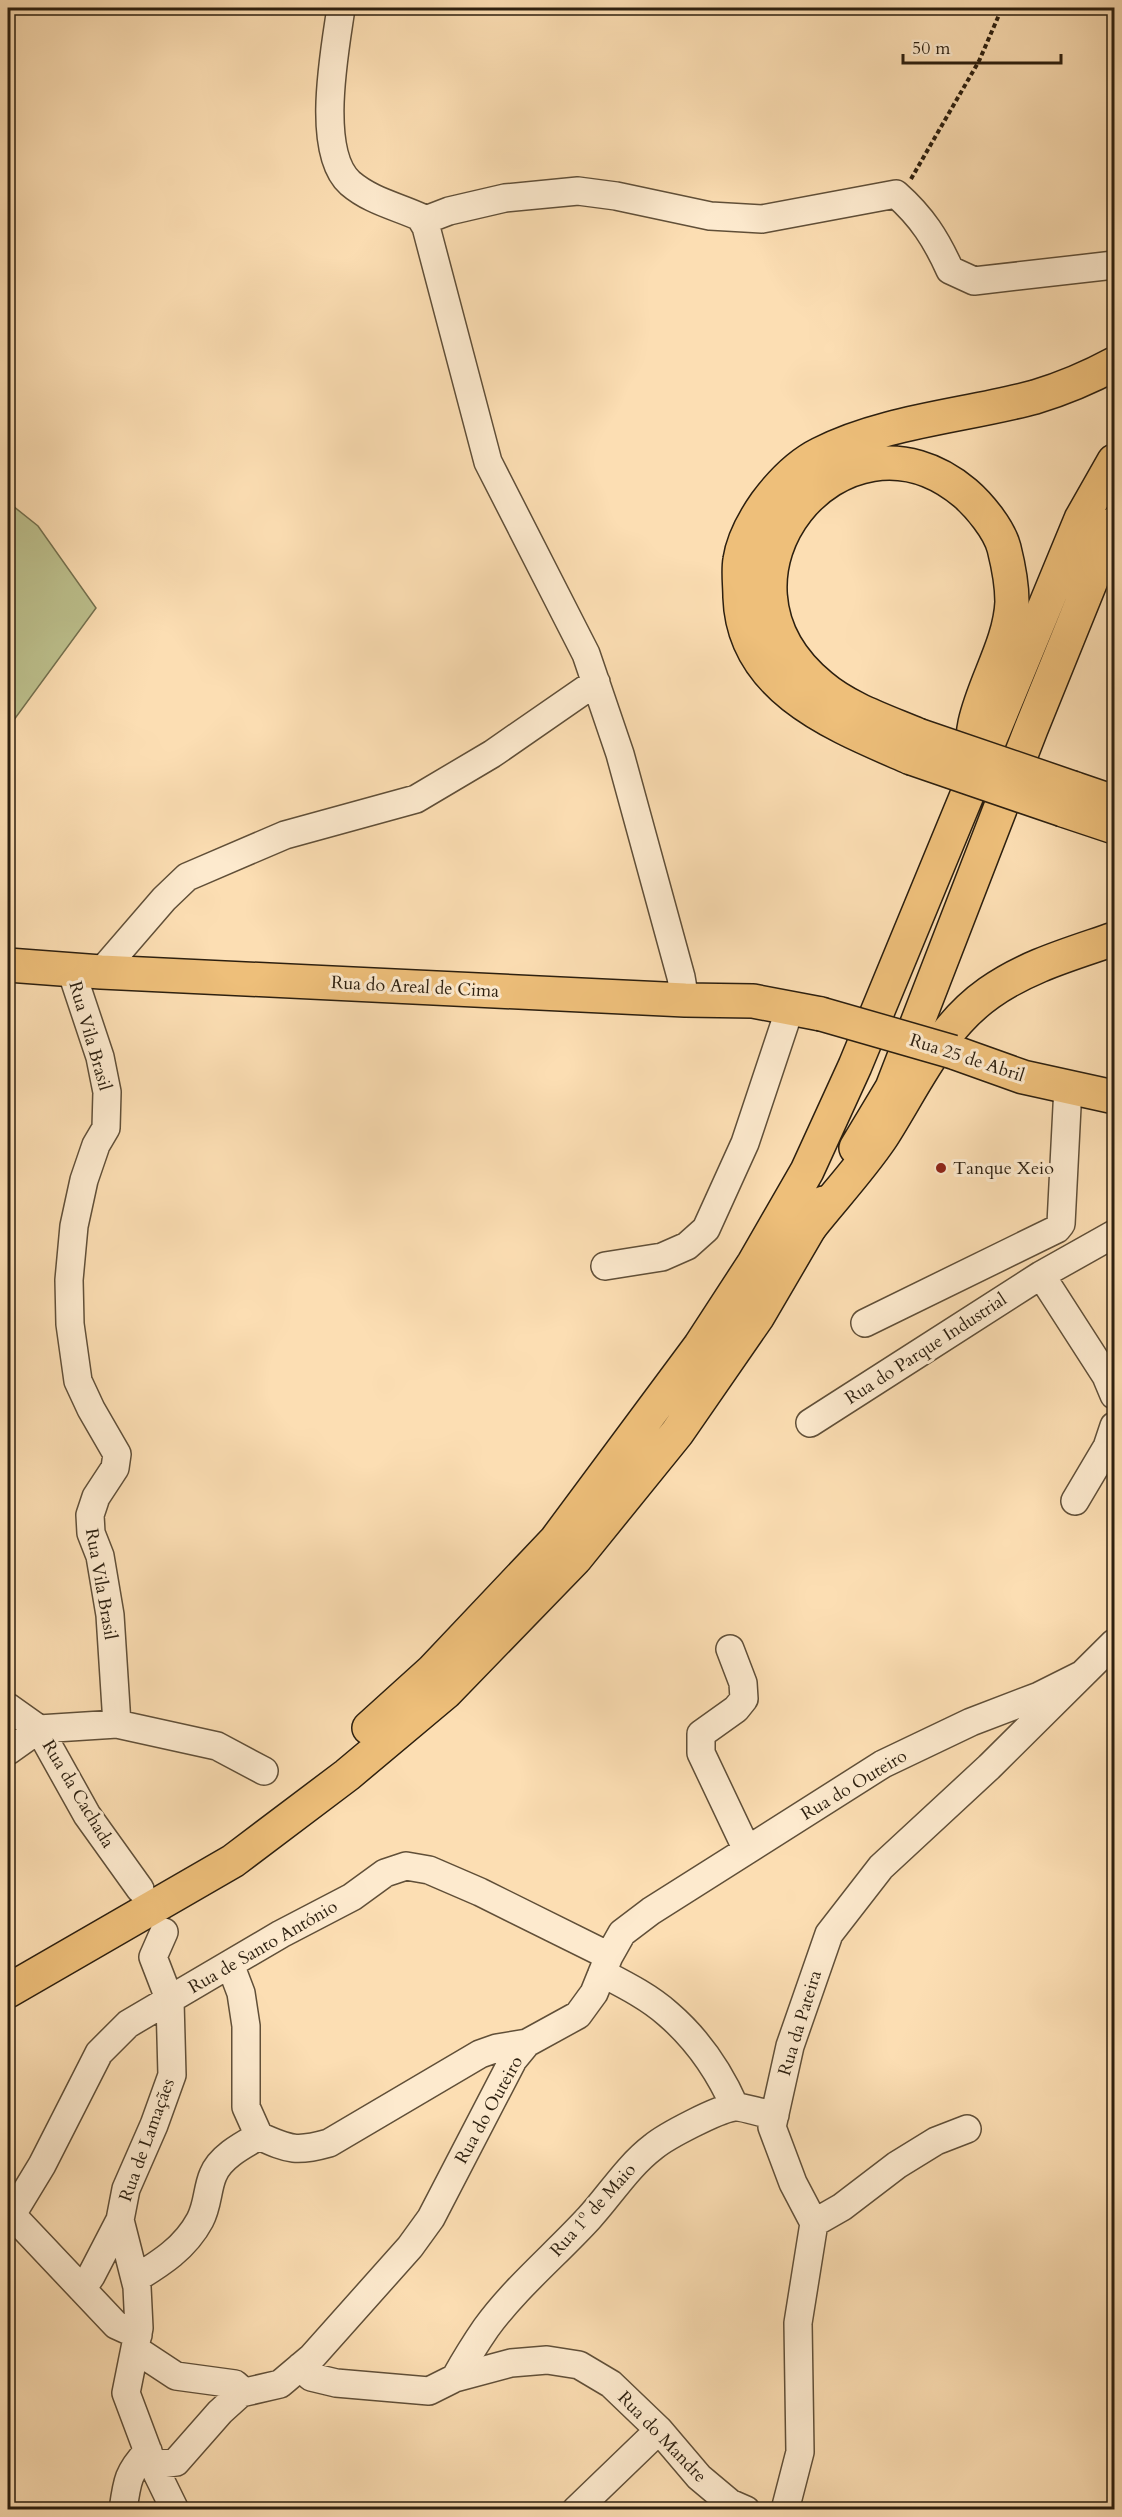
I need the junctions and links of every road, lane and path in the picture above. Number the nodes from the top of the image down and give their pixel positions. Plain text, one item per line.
1 (340, 8) edge
2 (1002, 8) edge
3 (899, 197) junction
4 (423, 221) junction
5 (1114, 265) edge
6 (1114, 364) edge
7 (1114, 461) edge
8 (1114, 524) edge
9 (596, 682) junction
10 (914, 747) junction
11 (968, 790) junction
12 (1068, 799) junction
13 (1114, 802) edge
14 (1114, 827) edge
15 (1114, 939) edge
16 (8, 965) edge
17 (86, 971) junction
18 (685, 1000) junction
19 (789, 1008) junction
20 (821, 1014) joint
21 (1068, 1087) junction
22 (1114, 1097) edge
23 (810, 1227) junction
24 (1114, 1234) edge
25 (605, 1266) dead end
26 (1041, 1275) junction
27 (865, 1323) dead end
28 (1114, 1395) edge
29 (810, 1423) dead end
30 (1114, 1426) edge
31 (1075, 1501) dead end
32 (1114, 1643) edge
33 (730, 1649) dead end
34 (1081, 1675) junction
35 (8, 1707) edge
36 (117, 1724) junction
37 (39, 1729) junction
38 (8, 1751) edge
39 (264, 1771) dead end
40 (747, 1850) junction
41 (140, 1889) dead end
42 (164, 1932) dead end
43 (106, 1936) junction
44 (230, 1964) junction
45 (605, 1965) junction
46 (8, 1991) edge
47 (170, 2001) junction
48 (527, 2043) junction
49 (735, 2107) junction
50 (775, 2115) junction
51 (967, 2129) dead end
52 (259, 2136) junction
53 (10, 2218) edge
54 (120, 2220) junction
55 (814, 2223) junction
56 (135, 2279) junction
57 (82, 2289) junction
58 (136, 2342) junction
59 (300, 2367) junction
60 (455, 2378) junction
61 (244, 2392) junction
62 (659, 2430) junction
63 (151, 2458) junction
64 (123, 2510) edge
65 (175, 2510) edge
66 (576, 2510) edge
67 (746, 2510) edge
68 (785, 2510) edge

1 - 4 street
2 - 3 path
3 - 4 street
3 - 5 street
4 - 9 street
6 - 10 main road
7 - 11 main road
8 - 23 main road
9 - 17 street
9 - 18 street
10 - 11 main road
10 - 12 main road, bridge
11 - 43 main road
12 - 13 main road
12 - 14 main road
15 - 23 main road
16 - 17 main road, Rua do Areal de Cima
17 - 18 main road, Rua do Areal de Cima
17 - 36 street, Rua Vila Brasil
18 - 19 main road, Rua do Areal de Cima
19 - 20 main road, Rua do Areal de Cima
19 - 25 street
20 - 21 main road, Rua 25 de Abril, bridge
21 - 22 main road, Rua 25 de Abril
21 - 27 street
23 - 43 main road
24 - 26 street, Rua do Parque Industrial
26 - 28 street
26 - 29 street, Rua do Parque Industrial
30 - 31 street
32 - 34 street, Rua da Pateira
33 - 40 street
34 - 40 street, Rua do Outeiro
34 - 50 street, Rua da Pateira
35 - 37 street, Rua da Cachada
36 - 37 street
36 - 39 street
37 - 38 street
37 - 41 street, Rua da Cachada
40 - 45 street, Rua do Outeiro
42 - 47 street, Rua de Lamaçães
43 - 46 main road
44 - 45 street, Rua de Santo António
44 - 47 street, Rua de Santo António
44 - 52 street
45 - 48 street, Rua do Outeiro
45 - 49 street, Rua de Santo António
47 - 53 street, Rua de Santo António
47 - 54 street, Rua de Lamaçães
48 - 52 street
48 - 59 street, Rua do Outeiro
49 - 50 street
49 - 60 street, Rua 1º de Maio
50 - 55 street, Rua da Pateira
51 - 55 street
52 - 56 street
53 - 57 street
54 - 56 street, Rua de Lamaçães
54 - 57 street
55 - 68 street
56 - 58 street, Rua de Lamaçães
57 - 58 street
58 - 61 street
58 - 63 street, Rua de Lamaçães
59 - 60 street, Rua do Mandre
59 - 61 street, Rua do Outeiro
60 - 62 street, Rua do Mandre
61 - 63 street, Rua do Outeiro
62 - 66 street
62 - 67 street, Rua do Mandre
63 - 64 street
63 - 65 street, Rua de Lamaçães

